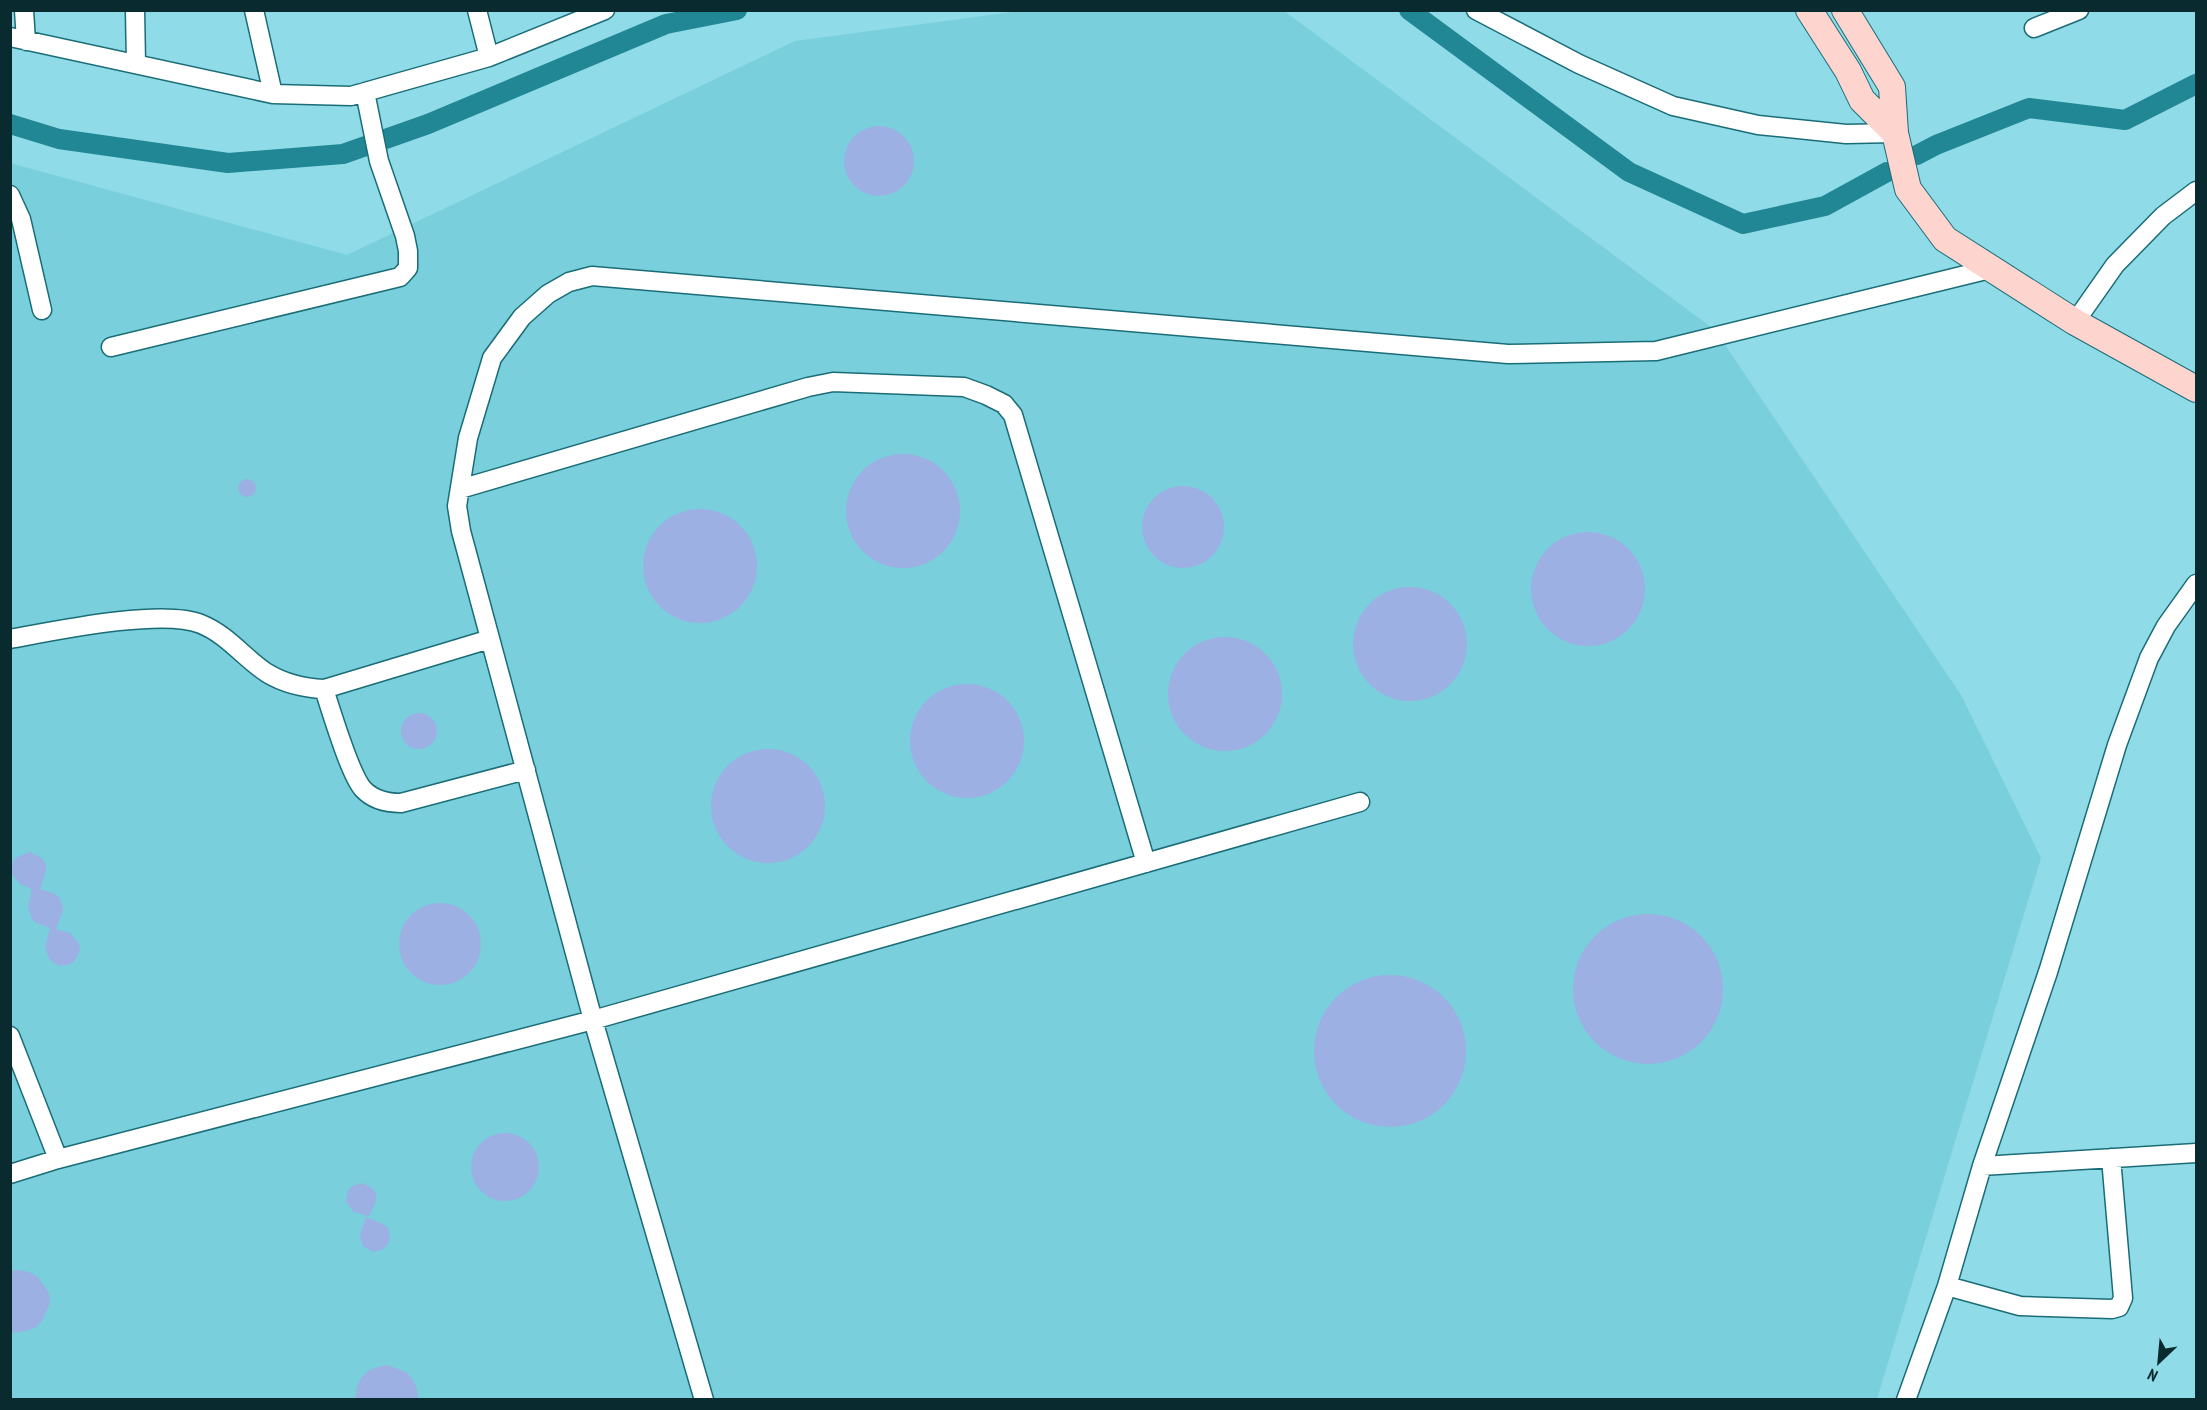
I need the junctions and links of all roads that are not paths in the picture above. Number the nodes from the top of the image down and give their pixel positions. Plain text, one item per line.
1 (24, 10) edge
2 (135, 10) edge
3 (254, 10) edge
4 (477, 10) edge
5 (605, 10) edge
6 (1476, 10) edge
7 (1809, 10) edge
8 (1845, 10) edge
9 (2079, 10) edge
10 (2034, 28) dead end
11 (18, 39) edge
12 (489, 57) junction
13 (136, 64) junction
14 (273, 94) junction
15 (366, 97) junction
16 (1894, 133) junction
17 (2196, 191) edge
18 (10, 195) edge
19 (1990, 269) junction
20 (42, 310) dead end
21 (2075, 322) junction
22 (111, 347) dead end
23 (2196, 389) edge
24 (460, 489) junction
25 (2196, 584) edge
26 (10, 639) edge
27 (490, 639) junction
28 (324, 689) junction
29 (526, 770) junction
30 (1360, 802) dead end
31 (1146, 863) junction
32 (593, 1020) junction
33 (10, 1036) edge
34 (2196, 1153) edge
35 (2112, 1158) junction
36 (58, 1160) junction
37 (1982, 1166) junction
38 (10, 1174) edge
39 (1947, 1286) junction
40 (704, 1400) edge
41 (1906, 1400) edge

1 - 11 street
2 - 13 street
3 - 14 street
4 - 12 street
5 - 12 street
6 - 16 street
7 - 16 street
8 - 16 street
9 - 10 street
11 - 13 street
12 - 15 street
13 - 14 street
14 - 15 street
15 - 22 street
16 - 19 street
17 - 21 street
18 - 20 street
19 - 21 street
19 - 24 street
21 - 23 street
24 - 27 street
24 - 31 street
25 - 37 street
26 - 28 street
27 - 28 street
27 - 29 street
28 - 29 street
29 - 32 street
30 - 31 street
31 - 32 street
32 - 36 street
32 - 40 street
33 - 36 street
34 - 35 street
35 - 37 street
35 - 39 street
36 - 38 street
37 - 39 street
39 - 41 street

